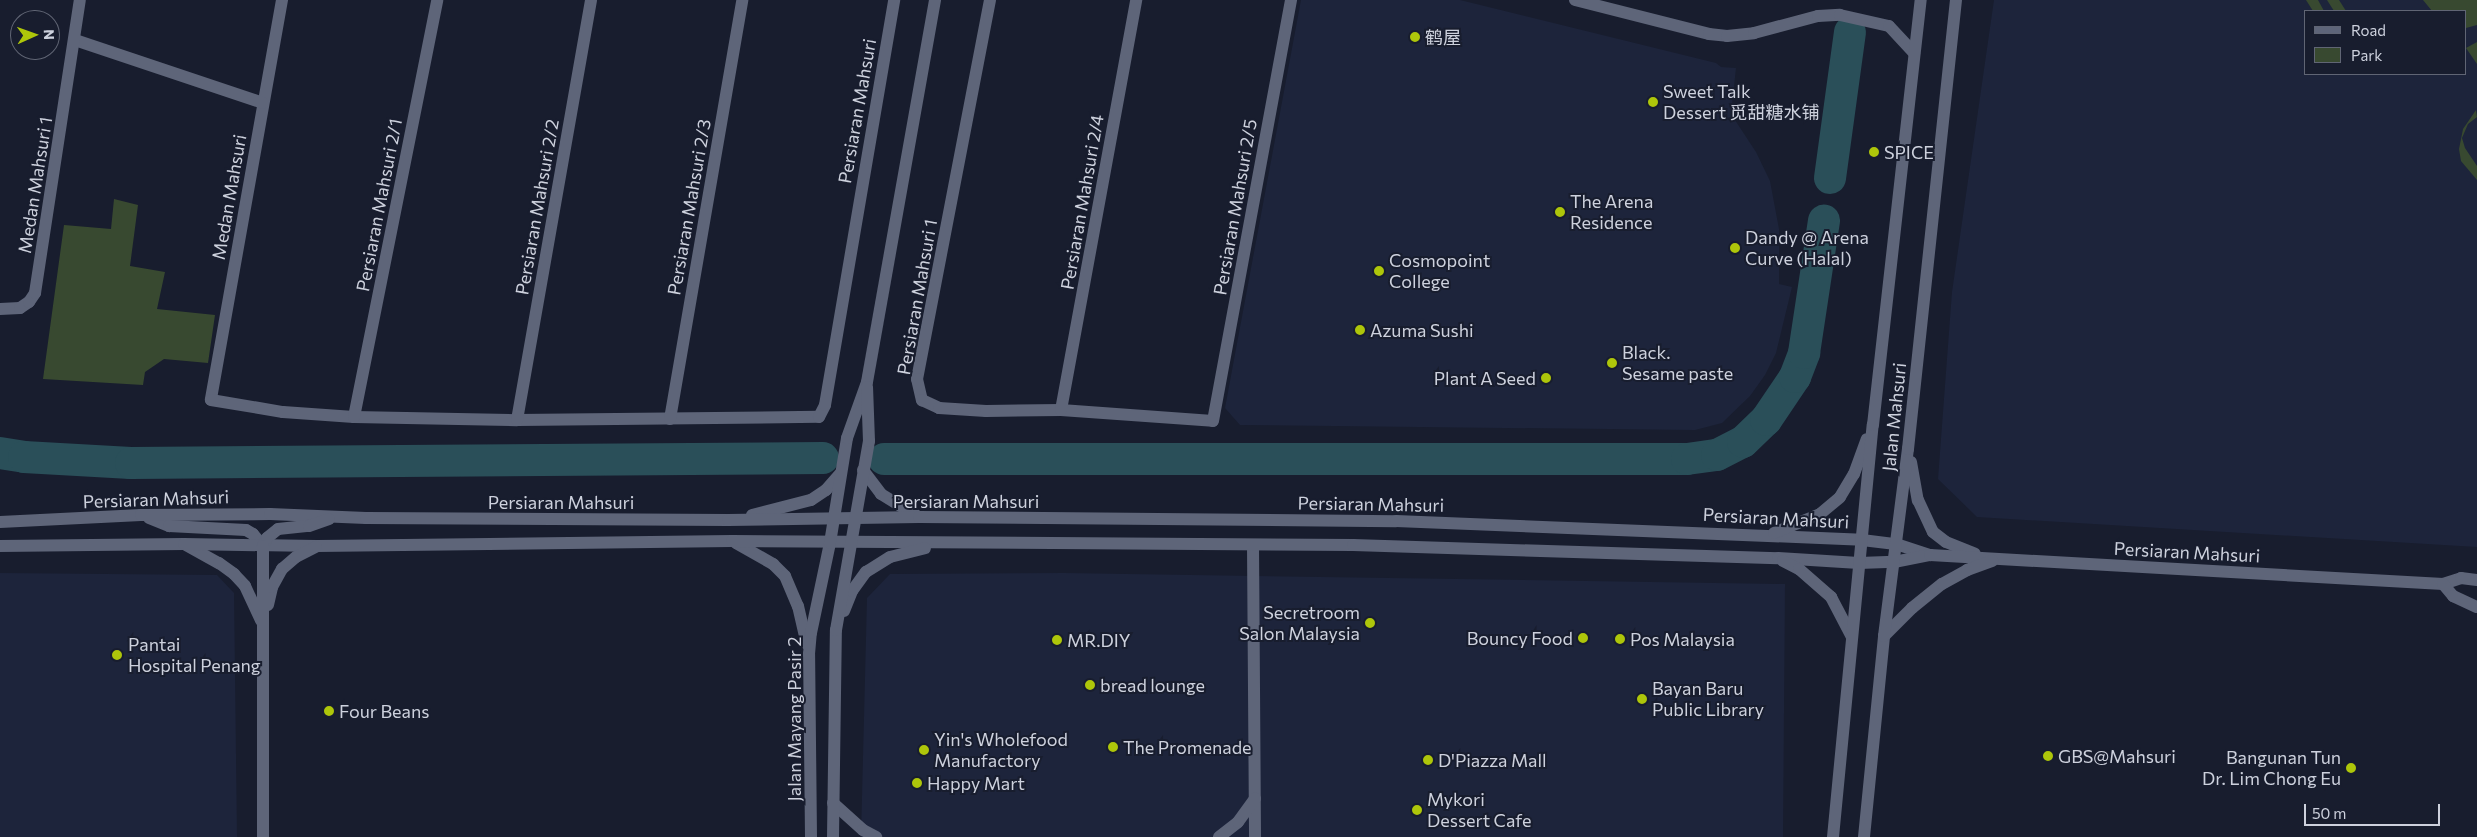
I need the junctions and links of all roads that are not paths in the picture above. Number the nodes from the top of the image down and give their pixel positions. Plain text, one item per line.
1 (80, 0) edge
2 (282, 0) edge
3 (437, 0) edge
4 (591, 0) edge
5 (742, 0) edge
6 (894, 0) edge
7 (935, 0) edge
8 (990, 0) edge
9 (1136, 0) edge
10 (1291, 0) edge
11 (1575, 0) edge
12 (1921, 0) edge
13 (1956, 0) edge
14 (75, 40) junction
15 (1914, 54) junction
16 (263, 103) junction
17 (0, 309) edge
18 (867, 382) junction
19 (1061, 410) junction
20 (354, 417) junction
21 (670, 419) junction
22 (517, 420) junction
23 (1213, 421) joint
24 (1873, 425) junction
25 (1908, 449) junction
26 (863, 470) junction
27 (841, 473) junction
28 (141, 515) junction
29 (337, 516) junction
30 (919, 517) junction
31 (854, 518) junction
32 (728, 520) junction
33 (833, 520) junction
34 (0, 522) edge
35 (1770, 535) junction
36 (1862, 540) junction
37 (732, 541) junction
38 (830, 543) junction
39 (849, 543) junction
40 (944, 543) junction
41 (184, 544) junction
42 (1896, 544) junction
43 (1252, 545) junction
44 (0, 546) edge
45 (263, 546) junction
46 (317, 546) junction
47 (1930, 556) junction
48 (1778, 558) junction
49 (1997, 560) junction
50 (1894, 562) junction
51 (1859, 563) junction
52 (2477, 580) edge
53 (2443, 584) junction
54 (2477, 607) edge
55 (263, 625) junction
56 (836, 630) junction
57 (1884, 636) junction
58 (1852, 637) junction
59 (809, 654) junction
60 (1255, 799) junction
61 (833, 803) junction
62 (262, 837) edge
63 (812, 837) edge
64 (833, 837) edge
65 (876, 837) edge
66 (1219, 837) edge
67 (1255, 837) edge
68 (1832, 837) edge
69 (1864, 837) edge

1 - 14 street, Medan Mahsuri 1
2 - 16 street, Medan Mahsuri
3 - 20 street, Persiaran Mahsuri 2/1
4 - 22 street, Persiaran Mahsuri 2/2
5 - 21 street, Persiaran Mahsuri 2/3
6 - 21 street, Persiaran Mahsuri
7 - 18 street, Persiaran Mahsuri 1
8 - 19 street, Persiaran Mahsuri 1
9 - 19 street, Persiaran Mahsuri 2/4
10 - 23 street, Persiaran Mahsuri 2/5
11 - 15 street
12 - 15 street, Jalan Mahsuri
13 - 25 street, Jalan Mahsuri
14 - 16 street
14 - 17 street, Medan Mahsuri 1
15 - 24 street, Jalan Mahsuri
16 - 20 street, Medan Mahsuri
18 - 26 street, Persiaran Mahsuri 1
18 - 27 street, Persiaran Mahsuri 1
19 - 23 street, Persiaran Mahsuri 1
20 - 22 street
21 - 22 street
24 - 35 street
24 - 36 street, Jalan Mahsuri
25 - 42 street, Jalan Mahsuri
25 - 49 street
26 - 30 street
26 - 31 street, Persiaran Mahsuri 1
27 - 32 street
27 - 33 street, Persiaran Mahsuri 1
28 - 29 street, Persiaran Mahsuri
28 - 34 street, Persiaran Mahsuri
28 - 45 street
29 - 32 street, Persiaran Mahsuri
29 - 45 street
30 - 31 street, Persiaran Mahsuri
30 - 35 street, Persiaran Mahsuri
31 - 33 street, Persiaran Mahsuri
31 - 39 street, Persiaran Mahsuri 1
32 - 33 street, Persiaran Mahsuri
33 - 38 street, Jalan Mayang Pasir 2
35 - 36 street, Persiaran Mahsuri
36 - 42 street, Persiaran Mahsuri
36 - 51 street, Jalan Mahsuri
37 - 38 street, Persiaran Mahsuri
37 - 46 street, Persiaran Mahsuri
37 - 59 street
38 - 39 street, Persiaran Mahsuri
38 - 59 street, Jalan Mayang Pasir 2
39 - 40 street, Persiaran Mahsuri
39 - 56 street
40 - 43 street, Persiaran Mahsuri
40 - 56 street
41 - 44 street, Persiaran Mahsuri
41 - 45 street, Persiaran Mahsuri
41 - 55 street
42 - 47 street, Persiaran Mahsuri
42 - 50 street, Jalan Mahsuri
43 - 48 street, Persiaran Mahsuri
43 - 60 street
45 - 46 street, Persiaran Mahsuri
45 - 55 street
46 - 55 street
47 - 49 street, Persiaran Mahsuri
47 - 50 street, Persiaran Mahsuri
48 - 51 street, Persiaran Mahsuri
48 - 58 street
49 - 53 street, Persiaran Mahsuri
49 - 57 street
50 - 51 street, Persiaran Mahsuri
50 - 57 street, Jalan Mahsuri
51 - 58 street, Jalan Mahsuri
52 - 53 street, Persiaran Mahsuri
53 - 54 street
55 - 62 street
56 - 61 street
57 - 69 street, Jalan Mahsuri
58 - 68 street, Jalan Mahsuri
59 - 63 street, Jalan Mayang Pasir 2
60 - 66 street
60 - 67 street
61 - 64 street
61 - 65 street

